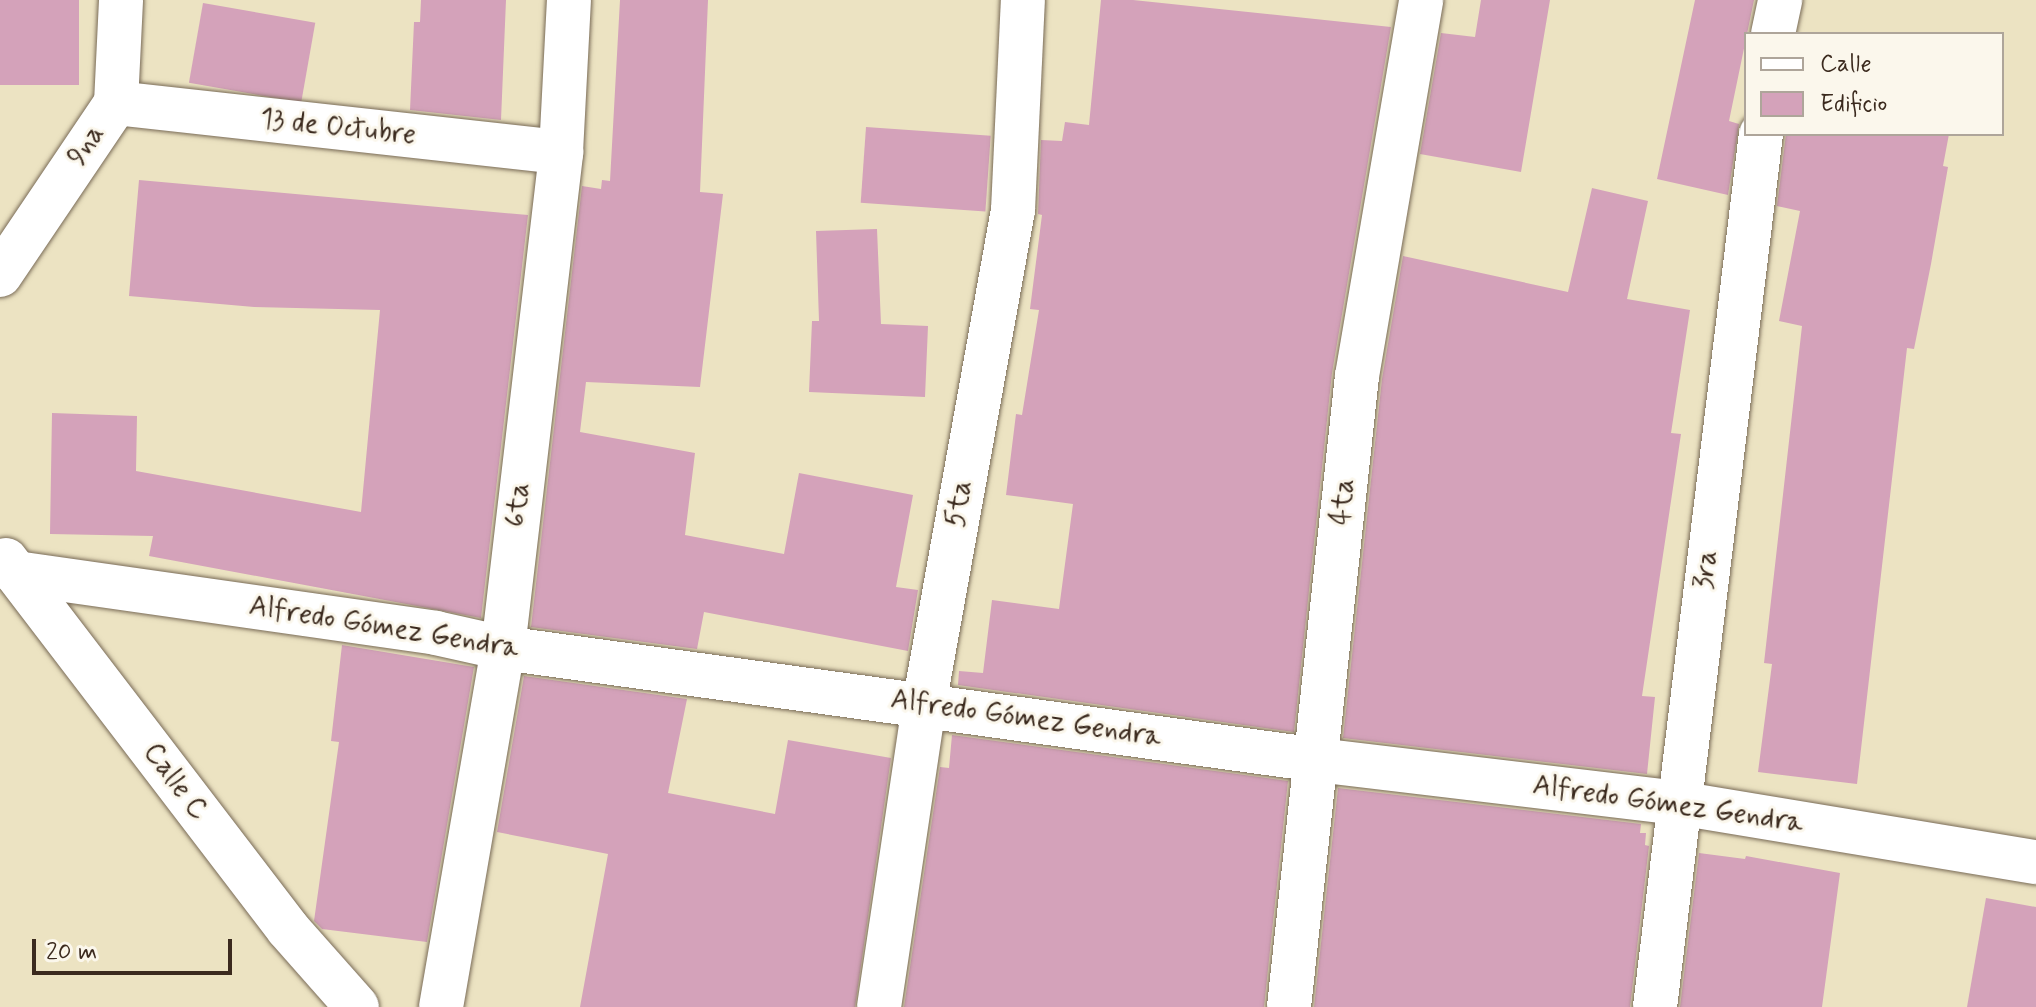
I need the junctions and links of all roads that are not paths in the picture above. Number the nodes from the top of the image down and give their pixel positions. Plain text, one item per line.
1 (121, 0) edge
2 (569, 0) edge
3 (1023, 0) edge
4 (1421, 0) edge
5 (1780, 0) edge
6 (1773, 32) edge
7 (116, 103) junction
8 (1761, 136) edge
9 (561, 152) junction
10 (0, 275) edge
11 (8, 563) edge
12 (503, 648) junction
13 (924, 705) junction
14 (1317, 760) junction
15 (1678, 803) junction
16 (2036, 862) edge
17 (357, 1007) edge
18 (441, 1007) edge
19 (879, 1007) edge
20 (1289, 1007) edge
21 (1655, 1007) edge

1 - 7 street, 9na
2 - 9 street, 6ta
3 - 13 street, 5ta
4 - 14 street, 4ta
5 - 6 street
7 - 9 street, 13 de Octubre
7 - 10 street, 9na
8 - 15 street, 3ra
9 - 12 street, 6ta
11 - 12 street, Alfredo Gómez Gendra
11 - 17 street, Calle C
12 - 13 street, Alfredo Gómez Gendra
12 - 18 street, 6ta
13 - 14 street, Alfredo Gómez Gendra
13 - 19 street, 5ta
14 - 15 street, Alfredo Gómez Gendra
14 - 20 street, 4ta
15 - 16 street, Alfredo Gómez Gendra
15 - 21 street, 3ra

